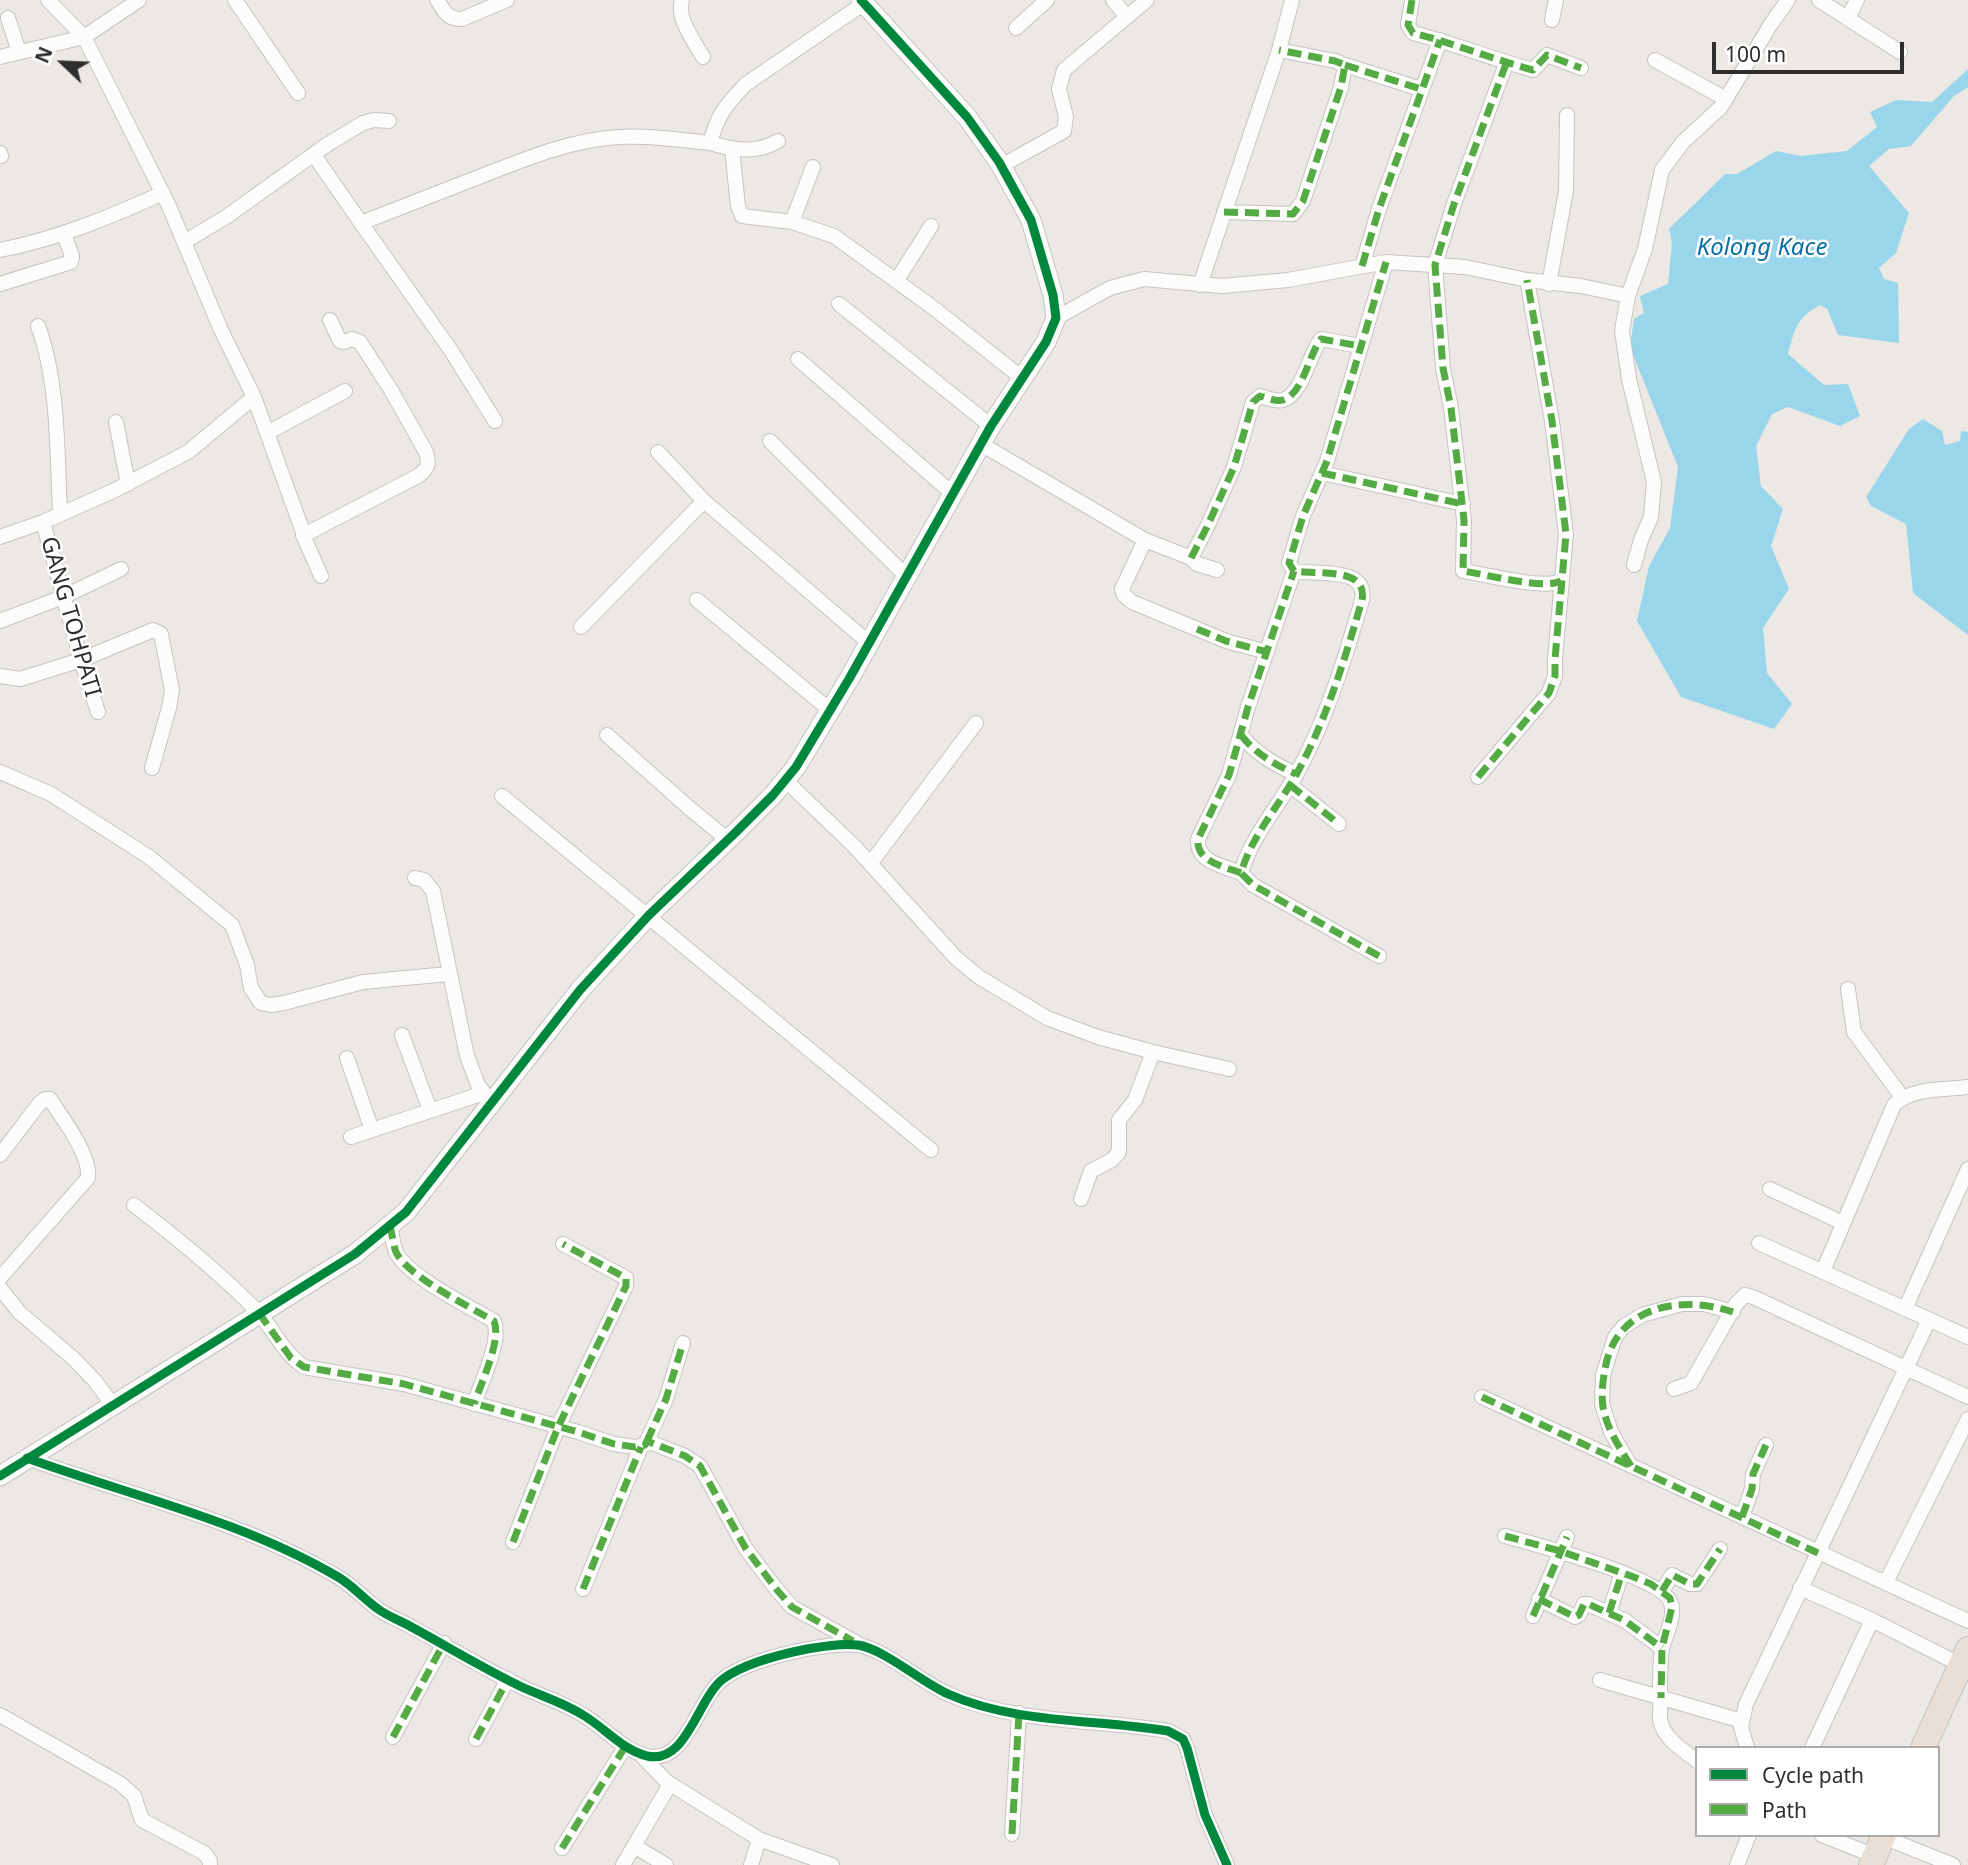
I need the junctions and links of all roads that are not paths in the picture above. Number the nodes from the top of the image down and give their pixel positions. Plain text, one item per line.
1 (48, 0) edge
2 (139, 0) edge
3 (235, 0) edge
4 (437, 0) edge
5 (507, 0) edge
6 (682, 0) edge
7 (1047, 0) edge
8 (1113, 0) edge
9 (1147, 0) edge
10 (1292, 0) edge
11 (1412, 0) edge
12 (1556, 0) edge
13 (1788, 0) edge
14 (1819, 0) edge
15 (1857, 0) edge
16 (862, 2) edge
17 (1127, 17) junction
18 (8, 18) dead end
19 (1848, 18) junction
20 (1552, 20) dead end
21 (1016, 28) dead end
22 (84, 37) junction
23 (1440, 40) junction
24 (1279, 50) junction
25 (19, 52) junction
26 (1900, 52) dead end
27 (0, 57) edge
28 (703, 57) dead end
29 (1655, 60) dead end
30 (1506, 64) junction
31 (1345, 65) junction
32 (1581, 68) dead end
33 (1422, 89) junction
34 (298, 93) dead end
35 (1726, 99) junction
36 (1567, 115) dead end
37 (389, 121) dead end
38 (778, 141) dead end
39 (710, 144) junction
40 (732, 149) junction
41 (314, 155) junction
42 (1001, 166) junction
43 (813, 167) dead end
44 (163, 193) junction
45 (1224, 212) junction
46 (792, 222) junction
47 (361, 223) junction
48 (931, 226) dead end
49 (64, 233) junction
50 (184, 242) junction
51 (0, 250) edge
52 (1386, 262) junction
53 (1435, 265) junction
54 (1362, 266) junction
55 (897, 280) junction
56 (1527, 280) junction
57 (0, 284) edge
58 (1549, 284) junction
59 (1200, 285) junction
60 (1628, 296) junction
61 (839, 304) dead end
62 (1056, 318) junction
63 (330, 320) dead end
64 (38, 326) dead end
65 (1360, 346) junction
66 (798, 359) dead end
67 (1022, 379) junction
68 (345, 391) dead end
69 (254, 397) junction
70 (495, 421) dead end
71 (116, 422) dead end
72 (991, 426) junction
73 (267, 433) junction
74 (770, 441) dead end
75 (981, 444) junction
76 (658, 452) dead end
77 (1322, 473) junction
78 (128, 484) junction
79 (953, 494) junction
80 (704, 501) junction
81 (1462, 504) junction
82 (60, 513) junction
83 (43, 522) junction
84 (303, 535) junction
85 (0, 537) edge
86 (1145, 540) junction
87 (1191, 558) junction
88 (1634, 565) dead end
89 (121, 569) dead end
90 (1217, 570) dead end
91 (1294, 571) junction
92 (321, 576) dead end
93 (906, 576) junction
94 (1561, 581) junction
95 (63, 597) junction
96 (697, 600) dead end
97 (0, 621) edge
98 (581, 627) dead end
99 (869, 643) junction
100 (1267, 652) junction
101 (80, 660) junction
102 (0, 676) edge
103 (831, 710) junction
104 (98, 712) dead end
105 (976, 723) dead end
106 (607, 734) dead end
107 (1241, 735) junction
108 (152, 768) dead end
109 (0, 772) edge
110 (1478, 777) dead end
111 (785, 780) junction
112 (1293, 780) junction
113 (502, 796) dead end
114 (1339, 824) dead end
115 (728, 839) junction
116 (870, 864) junction
117 (1241, 873) junction
118 (415, 878) dead end
119 (649, 915) junction
120 (1378, 956) dead end
121 (448, 974) junction
122 (1848, 989) dead end
123 (401, 1035) dead end
124 (1153, 1052) junction
125 (347, 1058) dead end
126 (1229, 1069) dead end
127 (1968, 1087) edge
128 (1902, 1097) junction
129 (488, 1098) junction
130 (430, 1110) junction
131 (372, 1129) junction
132 (351, 1137) dead end
133 (931, 1150) dead end
134 (0, 1154) edge
135 (1968, 1168) edge
136 (1770, 1189) dead end
137 (1081, 1199) dead end
138 (134, 1205) dead end
139 (1843, 1223) junction
140 (390, 1225) junction
141 (563, 1244) dead end
142 (1759, 1244) dead end
143 (1823, 1271) junction
144 (0, 1278) edge
145 (0, 1288) edge
146 (1906, 1309) junction
147 (1732, 1312) junction
148 (259, 1313) junction
149 (1929, 1320) junction
150 (1968, 1337) edge
151 (683, 1343) dead end
152 (1905, 1369) junction
153 (1674, 1389) dead end
154 (1967, 1393) edge
155 (1482, 1397) dead end
156 (112, 1404) junction
157 (474, 1404) junction
158 (1968, 1419) edge
159 (558, 1427) junction
160 (644, 1444) junction
161 (1766, 1445) dead end
162 (27, 1458) junction
163 (1631, 1466) junction
164 (0, 1476) edge
165 (1742, 1517) junction
166 (1505, 1536) dead end
167 (1567, 1537) dead end
168 (513, 1542) dead end
169 (1720, 1549) dead end
170 (1560, 1551) junction
171 (1818, 1553) junction
172 (1622, 1573) junction
173 (1886, 1582) junction
174 (1800, 1588) junction
175 (583, 1589) dead end
176 (1662, 1591) junction
177 (1539, 1599) junction
178 (1609, 1613) junction
179 (1533, 1616) dead end
180 (1872, 1620) junction
181 (1968, 1621) edge
182 (444, 1643) junction
183 (860, 1645) junction
184 (1662, 1648) junction
185 (1964, 1657) edge
186 (508, 1679) junction
187 (1600, 1680) dead end
188 (1661, 1698) junction
189 (1019, 1713) junction
190 (0, 1715) edge
191 (1742, 1721) junction
192 (393, 1737) dead end
193 (476, 1739) dead end
194 (1746, 1746) edge
195 (1813, 1746) edge
196 (1924, 1746) edge
197 (631, 1750) junction
198 (1695, 1759) edge
199 (670, 1784) junction
200 (1012, 1834) dead end
201 (1748, 1837) edge
202 (1831, 1837) edge
203 (760, 1839) junction
204 (634, 1846) junction
205 (562, 1848) dead end
206 (1878, 1848) edge
207 (209, 1865) edge
208 (623, 1865) edge
209 (666, 1865) edge
210 (751, 1865) edge
211 (832, 1865) edge
212 (1227, 1865) edge
213 (1737, 1865) edge
214 (1953, 1865) edge

1 - 22 street
2 - 22 street
3 - 34 street
4 - 5 street
6 - 28 street
7 - 21 street
8 - 17 street
9 - 17 street
10 - 24 street
11 - 23 street
12 - 20 street
13 - 35 street
14 - 19 street
15 - 19 street
16 - 39 street
16 - 42 street
17 - 42 street
18 - 25 street
19 - 26 street
22 - 25 street
22 - 44 street
23 - 30 street
23 - 33 street
24 - 31 street
24 - 45 street
25 - 27 street
29 - 35 street
30 - 32 street
30 - 53 street
31 - 33 street
31 - 45 street
33 - 54 street
35 - 60 street
36 - 58 street
37 - 41 street
38 - 40 street
39 - 40 street
39 - 47 street
40 - 46 street
41 - 47 street
41 - 50 street
42 - 62 street
43 - 46 street
44 - 49 street
44 - 50 street
45 - 59 street
46 - 55 street
47 - 70 street
48 - 55 street
49 - 51 street
49 - 57 street
50 - 69 street
52 - 53 street
52 - 54 street
52 - 65 street
53 - 56 street
53 - 81 street
54 - 59 street
55 - 67 street
56 - 58 street
56 - 94 street
58 - 60 street
59 - 62 street
60 - 88 street
61 - 72 street
62 - 67 street
63 - 84 street
64 - 82 street
65 - 77 street
65 - 87 street
66 - 79 street
67 - 72 street
68 - 73 street
69 - 73 street
69 - 78 street
71 - 78 street
72 - 75 street
73 - 84 street
74 - 93 street
75 - 79 street
75 - 86 street
76 - 80 street
77 - 81 street
77 - 91 street
78 - 82 street
79 - 93 street
80 - 98 street
80 - 99 street
81 - 94 street
82 - 83 street
83 - 85 street
83 - 95 street, GANG TOHPATI
84 - 92 street
86 - 87 street
86 - 100 street
87 - 90 street
89 - 95 street
91 - 100 street
91 - 112 street
93 - 99 street
94 - 110 street
95 - 97 street
95 - 101 street, GANG TOHPATI
96 - 103 street
99 - 103 street
100 - 107 street
101 - 102 street
101 - 104 street, GANG TOHPATI
101 - 108 street
103 - 111 street
105 - 116 street
106 - 115 street
107 - 112 street
107 - 117 street
109 - 121 street
111 - 115 street
111 - 116 street
112 - 114 street
112 - 117 street
113 - 119 street
115 - 119 street
116 - 124 street
117 - 120 street
118 - 121 street
119 - 129 street
119 - 133 street
121 - 129 street
122 - 128 street
123 - 130 street
124 - 126 street
124 - 137 street
125 - 131 street
127 - 128 street
128 - 139 street
129 - 130 street
129 - 140 street
130 - 131 street
131 - 132 street
134 - 144 street
135 - 146 street
136 - 139 street
138 - 148 street
139 - 143 street
140 - 148 street
140 - 157 street
141 - 159 street
142 - 143 street
143 - 146 street
145 - 156 street
146 - 149 street
147 - 152 street
147 - 153 street
147 - 163 street
148 - 156 street
148 - 157 street
149 - 150 street
149 - 152 street
151 - 160 street
152 - 154 street
152 - 171 street
155 - 163 street
156 - 162 street
157 - 159 street
158 - 173 street
159 - 160 street
159 - 168 street
160 - 175 street
160 - 183 street
161 - 165 street
162 - 164 street
162 - 182 street
163 - 165 street
165 - 171 street
166 - 170 street
167 - 170 street
169 - 176 street
170 - 172 street
170 - 177 street
171 - 173 street
171 - 174 street
172 - 176 street
172 - 178 street
173 - 181 street
174 - 180 street
174 - 191 street
176 - 184 street
177 - 178 street
177 - 179 street
178 - 184 street
180 - 185 street
180 - 195 street
182 - 186 street
182 - 192 street
183 - 189 street
183 - 197 street
184 - 188 street
185 - 196 highway
186 - 193 street
186 - 197 street
187 - 188 street
188 - 191 street
188 - 198 street
189 - 200 street
189 - 212 street
190 - 207 street
191 - 194 street
197 - 199 street
197 - 205 street
199 - 203 street
199 - 204 street
201 - 213 street
202 - 206 street
203 - 210 street
203 - 211 street
204 - 208 street
204 - 209 street
206 - 214 street

